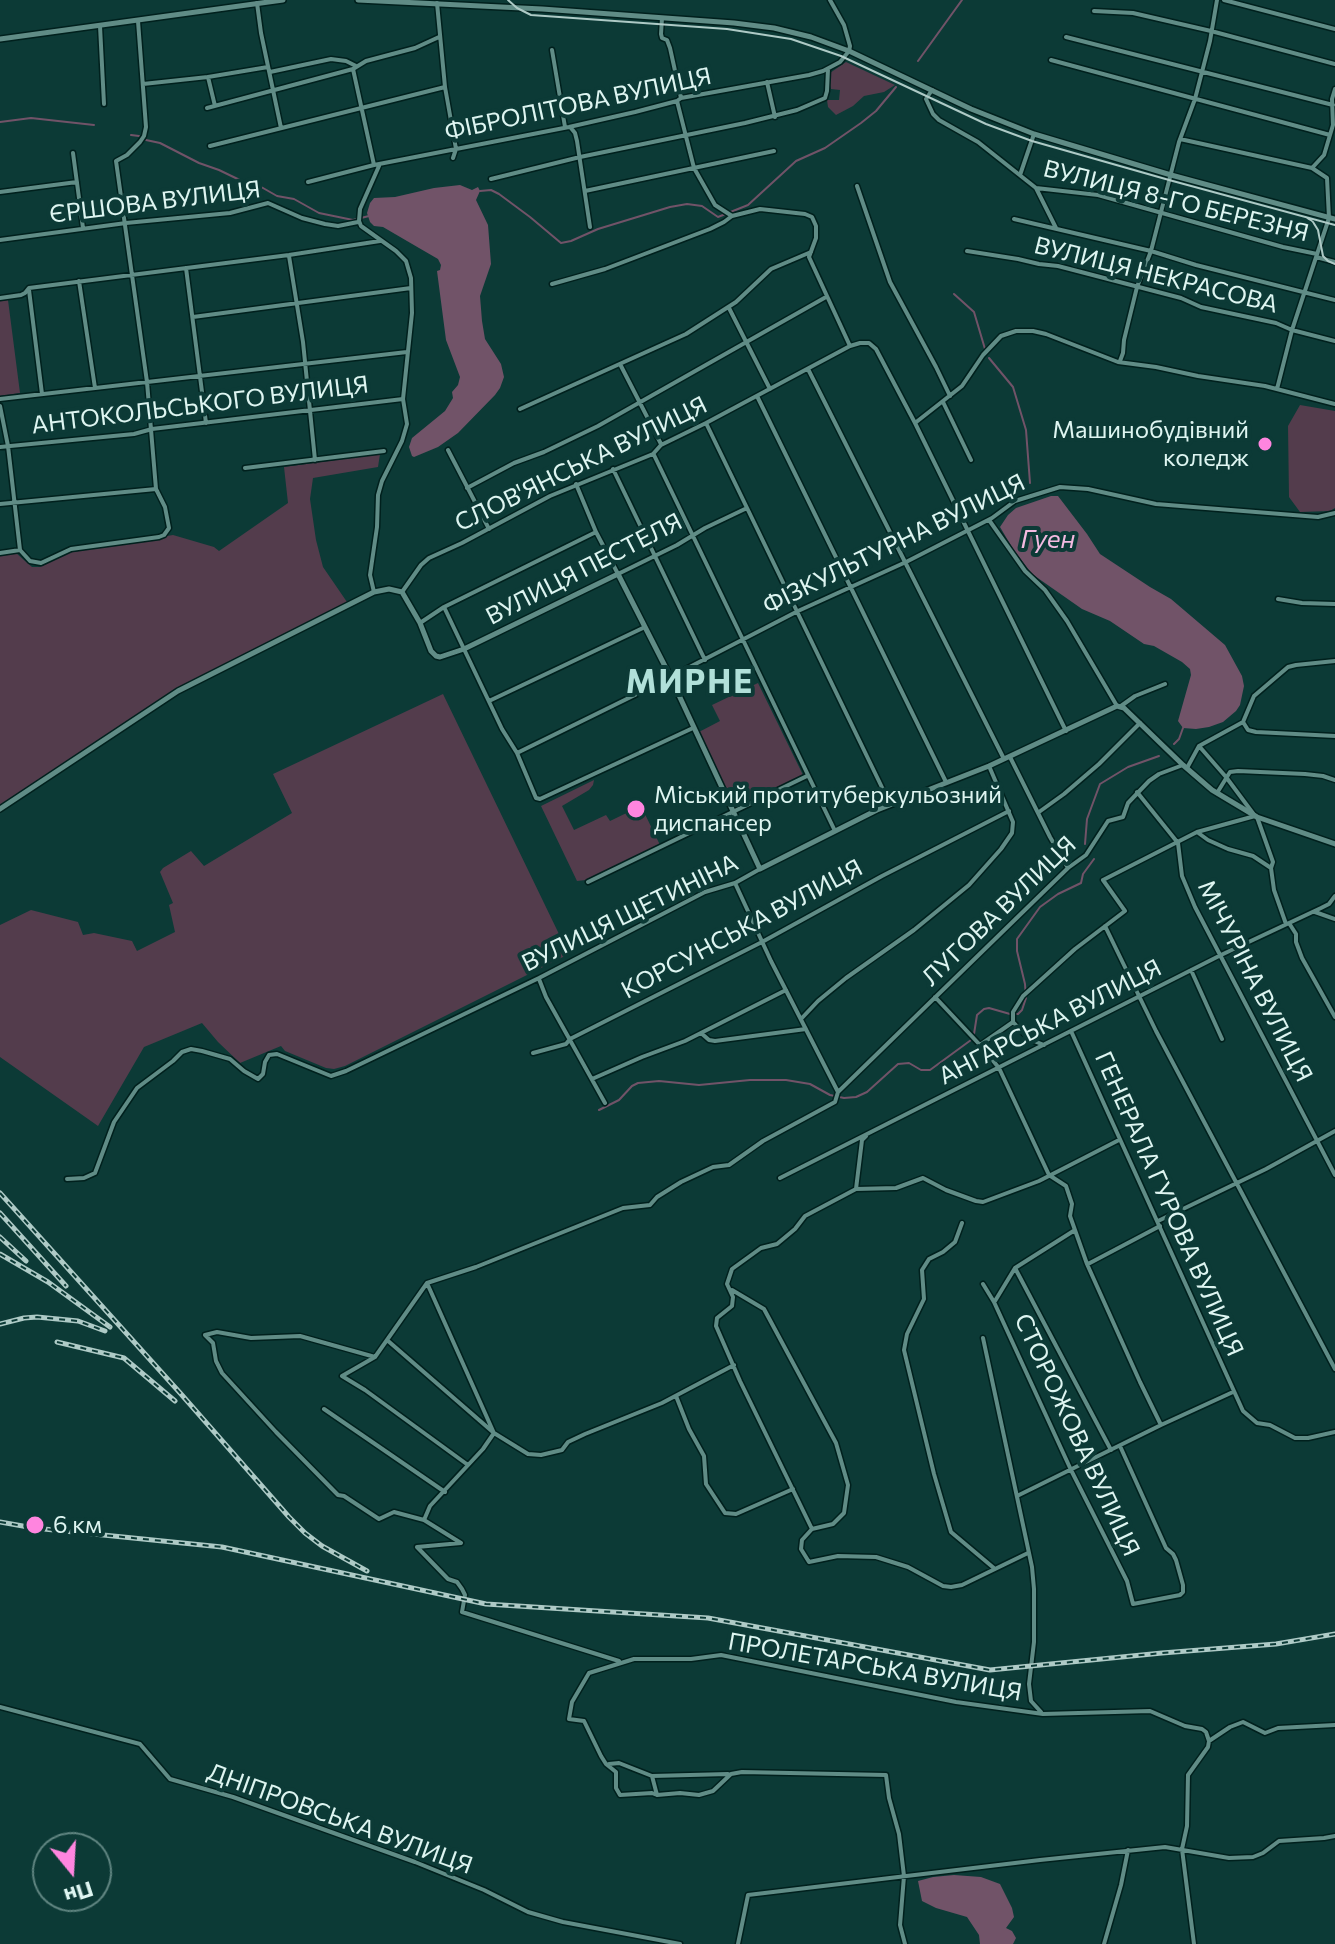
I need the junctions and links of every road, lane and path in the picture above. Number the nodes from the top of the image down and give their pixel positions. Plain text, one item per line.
1 (276, 0) edge
2 (283, 0) edge
3 (358, 0) edge
4 (545, 0) edge
5 (830, 0) edge
6 (1217, 0) edge
7 (1224, 0) edge
8 (257, 3) junction
9 (437, 3) junction
10 (542, 9) junction
11 (1094, 11) dead end
12 (662, 18) junction
13 (138, 21) junction
14 (100, 26) junction
15 (1335, 29) edge
16 (1211, 31) junction
17 (439, 37) junction
18 (1066, 37) dead end
19 (0, 39) edge
20 (552, 50) dead end
21 (849, 51) junction
22 (1051, 60) dead end
23 (1335, 64) edge
24 (354, 68) junction
25 (828, 69) junction
26 (269, 70) junction
27 (1201, 71) junction
28 (208, 77) junction
29 (767, 82) junction
30 (143, 84) junction
31 (445, 87) junction
32 (1335, 89) edge
33 (932, 90) junction
34 (273, 91) junction
35 (679, 99) junction
36 (1195, 99) junction
37 (104, 104) dead end
38 (1333, 105) junction
39 (215, 106) junction
40 (207, 108) dead end
41 (363, 108) junction
42 (775, 117) junction
43 (567, 127) junction
44 (281, 128) junction
45 (1034, 134) junction
46 (684, 135) junction
47 (1330, 135) junction
48 (1180, 139) junction
49 (210, 146) dead end
50 (456, 149) junction
51 (774, 151) dead end
52 (73, 153) dead end
53 (580, 157) junction
54 (453, 158) dead end
55 (377, 165) junction
56 (694, 168) junction
57 (1312, 168) junction
58 (1020, 175) junction
59 (1171, 175) junction
60 (491, 179) dead end
61 (77, 182) junction
62 (308, 182) dead end
63 (857, 186) dead end
64 (1036, 188) junction
65 (585, 191) junction
66 (0, 192) edge
67 (1161, 213) junction
68 (729, 214) junction
69 (359, 218) junction
70 (1332, 218) edge
71 (1014, 219) dead end
72 (126, 223) junction
73 (590, 227) dead end
74 (83, 228) junction
75 (1056, 228) junction
76 (0, 240) edge
77 (380, 241) junction
78 (967, 251) dead end
79 (1151, 251) junction
80 (811, 252) junction
81 (289, 255) junction
82 (1317, 256) junction
83 (1335, 262) edge
84 (186, 268) junction
85 (132, 274) junction
86 (79, 281) junction
87 (552, 284) dead end
88 (1137, 287) junction
89 (29, 288) junction
90 (411, 288) junction
91 (1305, 293) junction
92 (826, 297) junction
93 (0, 298) edge
94 (1335, 300) edge
95 (296, 304) junction
96 (729, 308) junction
97 (193, 317) junction
98 (1292, 330) junction
99 (1335, 341) edge
100 (747, 342) junction
101 (850, 346) junction
102 (407, 352) junction
103 (1120, 361) junction
104 (305, 363) junction
105 (620, 364) junction
106 (808, 369) junction
107 (201, 376) junction
108 (147, 382) junction
109 (95, 388) junction
110 (770, 389) junction
111 (1277, 390) junction
112 (42, 394) junction
113 (757, 396) junction
114 (950, 396) junction
115 (0, 399) edge
116 (403, 399) junction
117 (638, 402) junction
118 (943, 402) junction
119 (1335, 404) edge
120 (0, 406) edge
121 (520, 409) dead end
122 (310, 411) junction
123 (206, 423) junction
124 (706, 423) junction
125 (915, 423) junction
126 (152, 429) junction
127 (661, 445) junction
128 (8, 446) junction
129 (0, 447) edge
130 (448, 450) dead end
131 (384, 451) dead end
132 (653, 454) junction
133 (315, 460) junction
134 (971, 460) dead end
135 (245, 468) dead end
136 (613, 469) junction
137 (576, 484) junction
138 (467, 488) junction
139 (156, 489) junction
140 (14, 502) junction
141 (0, 504) edge
142 (747, 508) junction
143 (1335, 513) edge
144 (989, 520) junction
145 (489, 529) junction
146 (966, 531) junction
147 (596, 532) junction
148 (692, 535) junction
149 (20, 550) junction
150 (0, 553) edge
151 (656, 556) junction
152 (906, 562) junction
153 (618, 574) junction
154 (851, 588) junction
155 (374, 592) junction
156 (402, 592) junction
157 (1278, 599) dead end
158 (1335, 604) edge
159 (444, 607) junction
160 (798, 611) junction
161 (420, 623) junction
162 (645, 627) junction
163 (741, 639) junction
164 (464, 649) junction
165 (705, 660) junction
166 (1335, 661) edge
167 (670, 676) junction
168 (1165, 684) dead end
169 (489, 701) junction
170 (1119, 706) junction
171 (1243, 722) junction
172 (1140, 723) junction
173 (693, 728) junction
174 (1066, 731) junction
175 (1335, 736) edge
176 (1199, 746) junction
177 (517, 753) junction
178 (1007, 758) junction
179 (989, 766) junction
180 (1185, 767) junction
181 (807, 776) junction
182 (1226, 777) junction
183 (1335, 780) edge
184 (946, 782) junction
185 (1137, 792) junction
186 (1217, 793) junction
187 (890, 804) junction
188 (0, 809) edge
189 (1009, 811) junction
190 (734, 812) junction
191 (1039, 812) junction
192 (1256, 817) junction
193 (835, 831) junction
194 (1197, 832) junction
195 (1178, 843) junction
196 (1335, 844) edge
197 (1068, 868) junction
198 (1271, 868) junction
199 (760, 869) junction
200 (588, 882) dead end
201 (735, 883) junction
202 (1335, 896) edge
203 (1314, 912) junction
204 (1335, 919) edge
205 (1288, 924) junction
206 (1105, 926) junction
207 (762, 942) junction
208 (1221, 955) junction
209 (1191, 970) junction
210 (539, 978) junction
211 (786, 990) junction
212 (1139, 996) junction
213 (935, 997) junction
214 (1335, 1017) edge
215 (801, 1019) junction
216 (1013, 1020) junction
217 (806, 1029) junction
218 (1071, 1031) junction
219 (701, 1033) junction
220 (570, 1039) junction
221 (1222, 1039) dead end
222 (980, 1045) junction
223 (1044, 1045) junction
224 (533, 1053) dead end
225 (999, 1068) junction
226 (592, 1079) junction
227 (838, 1092) junction
228 (605, 1103) dead end
229 (870, 1131) junction
230 (1335, 1131) edge
231 (1119, 1140) junction
232 (1317, 1140) junction
233 (1049, 1175) junction
234 (1335, 1175) edge
235 (780, 1178) dead end
236 (67, 1179) dead end
237 (1236, 1183) junction
238 (856, 1189) junction
239 (962, 1223) dead end
240 (1159, 1224) junction
241 (1075, 1230) junction
242 (1087, 1264) junction
243 (1015, 1268) junction
244 (427, 1283) junction
245 (983, 1284) dead end
246 (730, 1289) junction
247 (994, 1302) junction
248 (983, 1338) dead end
249 (387, 1340) junction
250 (375, 1357) junction
251 (734, 1365) junction
252 (1335, 1369) edge
253 (1233, 1392) junction
254 (676, 1396) junction
255 (324, 1409) dead end
256 (1161, 1425) junction
257 (1335, 1432) edge
258 (494, 1433) junction
259 (1120, 1446) junction
260 (1111, 1450) junction
261 (468, 1465) junction
262 (1071, 1470) junction
263 (793, 1489) junction
264 (445, 1492) junction
265 (1017, 1496) junction
266 (424, 1520) junction
267 (812, 1529) junction
268 (1029, 1553) junction
269 (995, 1569) junction
270 (622, 1662) junction
271 (0, 1707) edge
272 (1043, 1714) junction
273 (1335, 1725) edge
274 (1209, 1741) junction
275 (606, 1764) junction
276 (731, 1774) junction
277 (652, 1776) junction
278 (657, 1795) junction
279 (1335, 1836) edge
280 (1182, 1849) junction
281 (1128, 1850) junction
282 (904, 1876) junction
283 (680, 1944) edge
284 (738, 1944) edge
285 (905, 1944) edge
286 (1104, 1944) edge
287 (1194, 1944) edge

1 - 2 street
1 - 8 street
3 - 9 street
4 - 10 street
5 - 21 street
6 - 16 street
7 - 15 street
8 - 13 street
8 - 26 street
9 - 10 street
9 - 17 street
10 - 12 street
11 - 16 street
12 - 21 street
12 - 35 street
13 - 14 street
13 - 30 street
14 - 19 street
14 - 37 street
16 - 23 street
16 - 27 street
17 - 24 street
17 - 31 street
18 - 27 street
20 - 43 street
21 - 25 street, ФІБРОЛІТОВА ВУЛИЦЯ
21 - 33 street
22 - 36 street
24 - 26 street
24 - 34 street
24 - 41 street
25 - 29 street, ФІБРОЛІТОВА ВУЛИЦЯ
25 - 42 street
26 - 28 street
26 - 34 street
27 - 36 street
27 - 38 street
28 - 30 street
28 - 39 street
29 - 35 street, ФІБРОЛІТОВА ВУЛИЦЯ
29 - 42 street
30 - 72 street
31 - 41 street
31 - 50 street
32 - 38 street
33 - 45 street
33 - 58 street, ВУЛИЦЯ 8-ГО БЕРЕЗНЯ
34 - 39 street
34 - 44 street
35 - 43 street, ФІБРОЛІТОВА ВУЛИЦЯ
35 - 46 street
36 - 47 street
36 - 48 street
38 - 47 street
39 - 40 street
41 - 44 street
41 - 55 street
42 - 46 street
43 - 50 street, ФІБРОЛІТОВА ВУЛИЦЯ
43 - 53 street
44 - 49 street
45 - 58 street
45 - 59 street
46 - 53 street
46 - 56 street
47 - 57 street
48 - 57 street
48 - 59 street
50 - 54 street
50 - 55 street, ФІБРОЛІТОВА ВУЛИЦЯ
51 - 56 street
52 - 61 street
53 - 60 street
53 - 65 street
55 - 62 street, ФІБРОЛІТОВА ВУЛИЦЯ
55 - 69 street
56 - 65 street
56 - 68 street
57 - 70 street
58 - 64 street, ВУЛИЦЯ 8-ГО БЕРЕЗНЯ
59 - 67 street
59 - 70 street
61 - 66 street
61 - 74 street
63 - 114 street
64 - 67 street, ВУЛИЦЯ 8-ГО БЕРЕЗНЯ
64 - 75 street
65 - 73 street
67 - 79 street
67 - 82 street, ВУЛИЦЯ 8-ГО БЕРЕЗНЯ
68 - 80 street
68 - 87 street
69 - 72 street, ЄРШОВА ВУЛИЦЯ
69 - 77 street
70 - 82 street
71 - 75 street
72 - 74 street, ЄРШОВА ВУЛИЦЯ
72 - 85 street
74 - 76 street, ЄРШОВА ВУЛИЦЯ
75 - 79 street
77 - 81 street
77 - 90 street
78 - 88 street, ВУЛИЦЯ НЕКРАСОВА
79 - 88 street
79 - 91 street
80 - 92 street
80 - 96 street
81 - 84 street
81 - 95 street
82 - 83 street, ВУЛИЦЯ 8-ГО БЕРЕЗНЯ
82 - 91 street
84 - 85 street
84 - 97 street
85 - 86 street
85 - 108 street
86 - 89 street
86 - 109 street
88 - 98 street, ВУЛИЦЯ НЕКРАСОВА
88 - 103 street
89 - 93 street
89 - 112 street
90 - 95 street
90 - 102 street
91 - 94 street
91 - 98 street
92 - 100 street
92 - 101 street
95 - 97 street
95 - 104 street
96 - 100 street
96 - 105 street
97 - 107 street
98 - 99 street, ВУЛИЦЯ НЕКРАСОВА
98 - 111 street
100 - 110 street
100 - 117 street
101 - 106 street, СЛОВ'ЯНСЬКА ВУЛИЦЯ
101 - 125 street, СЛОВ'ЯНСЬКА ВУЛИЦЯ
102 - 104 street
102 - 116 street
103 - 111 street
103 - 114 street
104 - 107 street
104 - 122 street
105 - 117 street
105 - 121 street
106 - 110 street, СЛОВ'ЯНСЬКА ВУЛИЦЯ
106 - 152 street
107 - 108 street
107 - 123 street
108 - 109 street
108 - 126 street
109 - 112 street
110 - 113 street, СЛОВ'ЯНСЬКА ВУЛИЦЯ
111 - 119 street
112 - 115 street
113 - 124 street, СЛОВ'ЯНСЬКА ВУЛИЦЯ
113 - 154 street
114 - 118 street
116 - 122 street, АНТОКОЛЬСЬКОГО ВУЛИЦЯ
116 - 155 street
117 - 127 street
117 - 138 street
118 - 125 street
118 - 134 street
120 - 128 street
122 - 123 street, АНТОКОЛЬСЬКОГО ВУЛИЦЯ
122 - 133 street
123 - 126 street, АНТОКОЛЬСЬКОГО ВУЛИЦЯ
124 - 127 street, СЛОВ'ЯНСЬКА ВУЛИЦЯ
124 - 142 street
125 - 146 street
126 - 128 street, АНТОКОЛЬСЬКОГО ВУЛИЦЯ
126 - 139 street
127 - 132 street, СЛОВ'ЯНСЬКА ВУЛИЦЯ
128 - 129 street, АНТОКОЛЬСЬКОГО ВУЛИЦЯ
128 - 140 street
130 - 138 street
131 - 133 street
132 - 136 street, СЛОВ'ЯНСЬКА ВУЛИЦЯ
132 - 148 street
133 - 135 street
136 - 137 street, СЛОВ'ЯНСЬКА ВУЛИЦЯ
136 - 151 street
137 - 145 street, СЛОВ'ЯНСЬКА ВУЛИЦЯ
137 - 147 street
138 - 145 street
139 - 140 street
139 - 149 street
140 - 141 street
140 - 149 street
142 - 148 street, ВУЛИЦЯ ПЕСТЕЛЯ
142 - 160 street
143 - 144 street, ФІЗКУЛЬТУРНА ВУЛИЦЯ
144 - 146 street, ФІЗКУЛЬТУРНА ВУЛИЦЯ
144 - 170 street
145 - 156 street, СЛОВ'ЯНСЬКА ВУЛИЦЯ
146 - 152 street, ФІЗКУЛЬТУРНА ВУЛИЦЯ
146 - 174 street
147 - 153 street
147 - 159 street
148 - 151 street, ВУЛИЦЯ ПЕСТЕЛЯ
148 - 163 street
149 - 150 street
151 - 153 street, ВУЛИЦЯ ПЕСТЕЛЯ
151 - 165 street
152 - 154 street, ФІЗКУЛЬТУРНА ВУЛИЦЯ
152 - 178 street
153 - 162 street
153 - 164 street, ВУЛИЦЯ ПЕСТЕЛЯ
154 - 160 street, ФІЗКУЛЬТУРНА ВУЛИЦЯ
154 - 184 street
155 - 156 street
155 - 188 street
156 - 161 street
157 - 158 street
159 - 161 street
159 - 164 street
160 - 163 street, ФІЗКУЛЬТУРНА ВУЛИЦЯ
160 - 187 street
161 - 164 street, ВУЛИЦЯ ПЕСТЕЛЯ
162 - 167 street
162 - 169 street
163 - 165 street, ФІЗКУЛЬТУРНА ВУЛИЦЯ
163 - 181 street
164 - 169 street
165 - 167 street, ФІЗКУЛЬТУРНА ВУЛИЦЯ
166 - 171 street
167 - 173 street
167 - 177 street, ФІЗКУЛЬТУРНА ВУЛИЦЯ
168 - 170 street
169 - 177 street
170 - 172 street
170 - 174 street, ВУЛИЦЯ ЩЕТИНІНА
171 - 175 street
171 - 176 street
172 - 180 street
172 - 191 street
173 - 177 street
173 - 190 street
174 - 178 street, ВУЛИЦЯ ЩЕТИНІНА
176 - 180 street
176 - 182 street
178 - 179 street, ВУЛИЦЯ ЩЕТИНІНА
178 - 191 street
179 - 184 street, ВУЛИЦЯ ЩЕТИНІНА
179 - 189 street
180 - 185 street, ЛУГОВА ВУЛИЦЯ
180 - 186 street
181 - 190 street
181 - 193 street
182 - 183 street
182 - 186 street
182 - 192 street
184 - 187 street, ВУЛИЦЯ ЩЕТИНІНА
185 - 195 street
185 - 197 street, ЛУГОВА ВУЛИЦЯ
186 - 192 street
187 - 193 street, ВУЛИЦЯ ЩЕТИНІНА
189 - 207 street, КОРСУНСЬКА ВУЛИЦЯ
189 - 215 street
190 - 199 street
190 - 200 street
191 - 197 street
192 - 194 street
192 - 196 street
192 - 198 street
193 - 199 street, ВУЛИЦЯ ЩЕТИНІНА
194 - 195 street
194 - 198 street
195 - 206 street
195 - 208 street, МІЧУРІНА ВУЛИЦЯ
197 - 213 street, ЛУГОВА ВУЛИЦЯ
198 - 205 street
199 - 201 street, ВУЛИЦЯ ЩЕТИНІНА
201 - 207 street
201 - 210 street, ВУЛИЦЯ ЩЕТИНІНА
202 - 203 street, АНГАРСЬКА ВУЛИЦЯ
203 - 204 street
203 - 205 street, АНГАРСЬКА ВУЛИЦЯ
205 - 208 street, АНГАРСЬКА ВУЛИЦЯ
205 - 214 street
206 - 212 street
206 - 216 street
207 - 211 street
207 - 220 street, КОРСУНСЬКА ВУЛИЦЯ
208 - 209 street, АНГАРСЬКА ВУЛИЦЯ
208 - 232 street, МІЧУРІНА ВУЛИЦЯ
209 - 212 street, АНГАРСЬКА ВУЛИЦЯ
209 - 221 street
210 - 220 street
210 - 236 street, ВУЛИЦЯ ЩЕТИНІНА
211 - 215 street
211 - 219 street
212 - 218 street, АНГАРСЬКА ВУЛИЦЯ
212 - 237 street
213 - 222 street
213 - 227 street, ЛУГОВА ВУЛИЦЯ
215 - 217 street
216 - 222 street
216 - 223 street
217 - 219 street
217 - 227 street
218 - 223 street, АНГАРСЬКА ВУЛИЦЯ
218 - 231 street, ГЕНЕРАЛА ГУРОВА ВУЛИЦЯ
219 - 226 street
220 - 224 street, КОРСУНСЬКА ВУЛИЦЯ
220 - 226 street
222 - 225 street
223 - 225 street, АНГАРСЬКА ВУЛИЦЯ
225 - 229 street, АНГАРСЬКА ВУЛИЦЯ
225 - 233 street
226 - 228 street
227 - 244 street
229 - 235 street, АНГАРСЬКА ВУЛИЦЯ
229 - 238 street
230 - 232 street
231 - 233 street
231 - 240 street, ГЕНЕРАЛА ГУРОВА ВУЛИЦЯ
232 - 234 street, МІЧУРІНА ВУЛИЦЯ
232 - 237 street
233 - 238 street
233 - 241 street
237 - 240 street
237 - 252 street
238 - 246 street
239 - 269 street
240 - 242 street
240 - 253 street, ГЕНЕРАЛА ГУРОВА ВУЛИЦЯ
241 - 242 street
241 - 243 street
242 - 256 street
243 - 247 street
243 - 260 street
244 - 249 street
244 - 258 street
245 - 247 street, СТОРОЖОВА ВУЛИЦЯ
246 - 251 street
246 - 267 street
247 - 262 street, СТОРОЖОВА ВУЛИЦЯ
248 - 265 street
249 - 250 street
249 - 258 street
250 - 261 street
250 - 266 street
251 - 254 street
251 - 263 street
253 - 256 street
253 - 257 street, ГЕНЕРАЛА ГУРОВА ВУЛИЦЯ
254 - 258 street
254 - 263 street
255 - 264 street
256 - 259 street
258 - 261 street
259 - 260 street
259 - 262 street, СТОРОЖОВА ВУЛИЦЯ
260 - 262 street
261 - 264 street
262 - 265 street
263 - 267 street
264 - 266 street
265 - 268 street
266 - 270 street
267 - 269 street
268 - 269 street
268 - 272 street
270 - 272 street, ПРОЛЕТАРСЬКА ВУЛИЦЯ
270 - 275 street, ПРОЛЕТАРСЬКА ВУЛИЦЯ
271 - 283 street, ДНІПРОВСЬКА ВУЛИЦЯ
272 - 274 street, ПРОЛЕТАРСЬКА ВУЛИЦЯ
273 - 274 street
274 - 280 street
275 - 277 street
275 - 278 street
276 - 277 street
276 - 278 street
276 - 282 street
277 - 278 street
279 - 280 street
280 - 281 street
280 - 287 street
281 - 282 street
281 - 286 street
282 - 284 street
282 - 285 street

